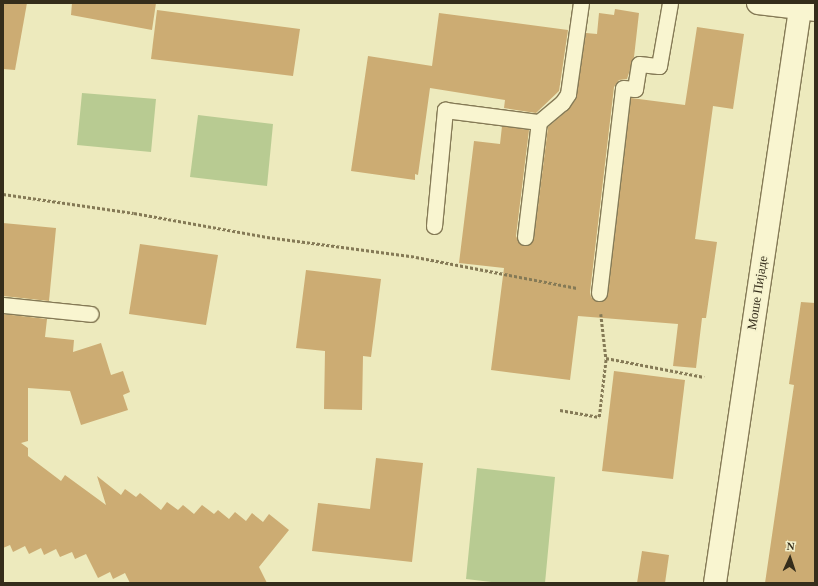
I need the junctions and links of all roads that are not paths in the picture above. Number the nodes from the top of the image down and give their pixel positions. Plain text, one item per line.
1 (581, 3) edge
2 (670, 3) edge
3 (758, 3) edge
4 (805, 7) edge
5 (539, 122) junction
6 (434, 226) dead end
7 (525, 237) dead end
8 (599, 293) road end
9 (3, 305) edge
10 (91, 314) dead end
11 (715, 583) edge

1 - 5 lane
2 - 8 lane
3 - 4 street
4 - 11 street, Моше Пијаде
5 - 6 lane
5 - 7 lane
9 - 10 lane

